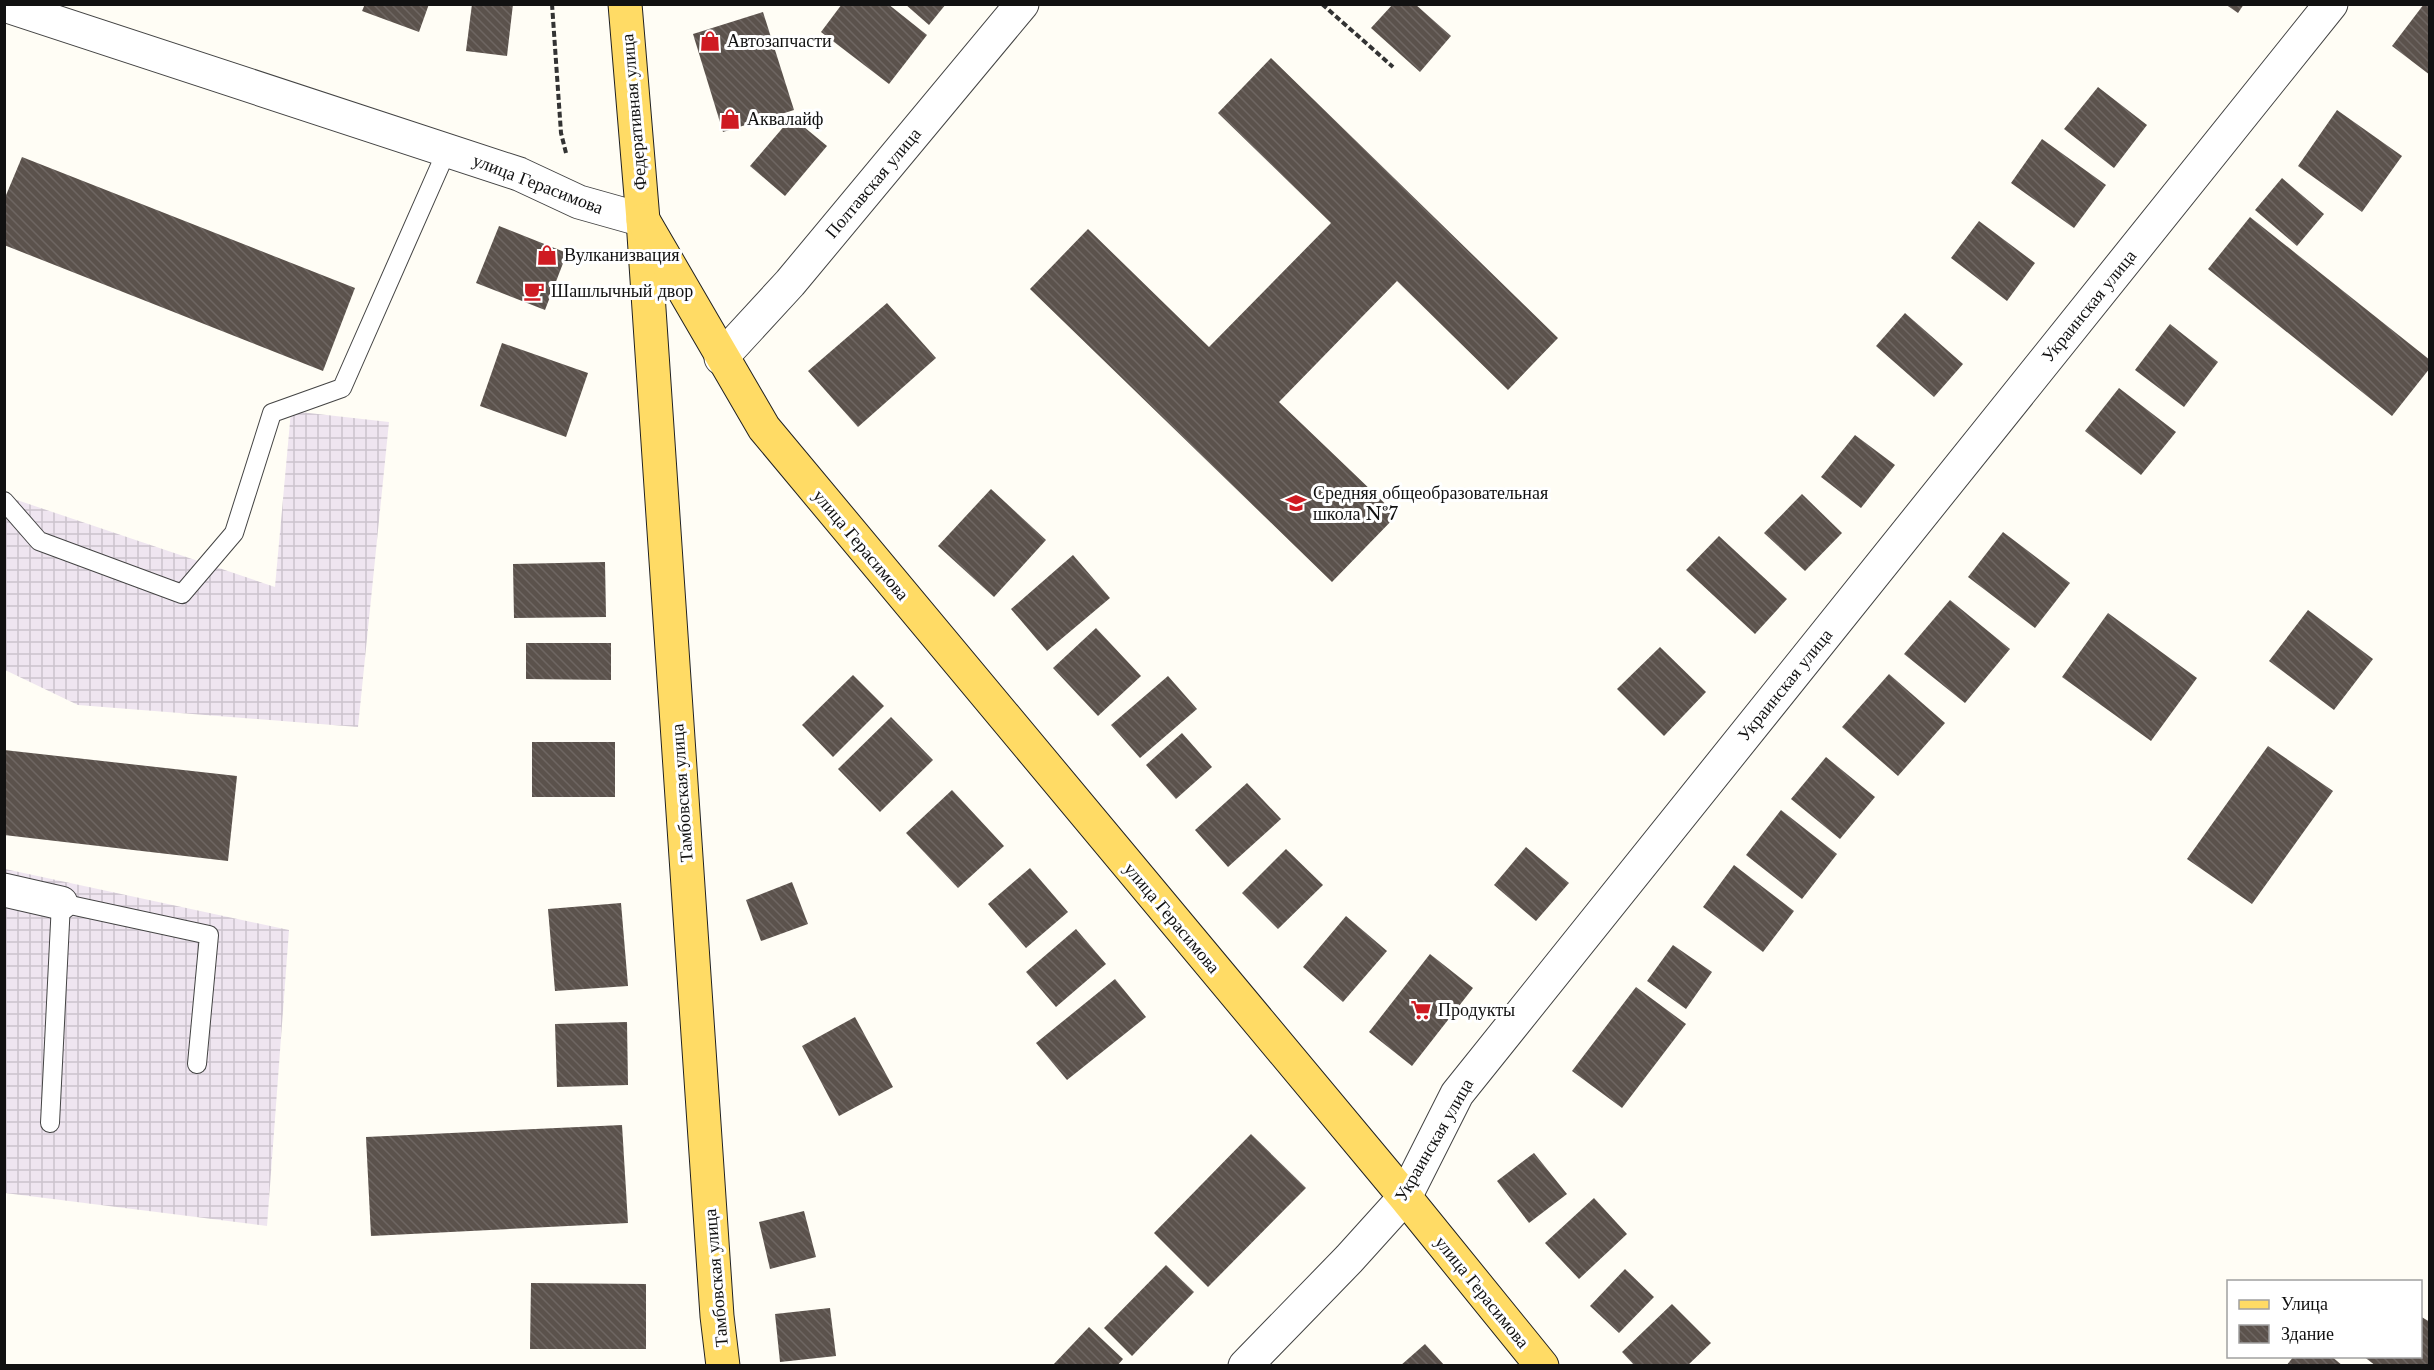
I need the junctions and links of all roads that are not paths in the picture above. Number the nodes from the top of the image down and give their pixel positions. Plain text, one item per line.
1 (625, 4) edge
2 (1022, 4) edge
3 (2331, 4) edge
4 (4, 5) edge
5 (447, 150) junction
6 (643, 220) junction
7 (721, 358) junction
8 (4, 501) edge
9 (4, 890) edge
10 (61, 903) junction
11 (196, 1064) dead end
12 (50, 1123) dead end
13 (1405, 1197) junction
14 (723, 1365) edge
15 (1245, 1365) edge
16 (1542, 1365) edge

1 - 6 main road, Федеративная улица
2 - 7 street, Полтавская улица
3 - 13 street, Украинская улица
4 - 5 street, улица Герасимова
5 - 6 street, улица Герасимова
5 - 8 lane
6 - 7 main road, улица Герасимова
6 - 14 main road, Тамбовская улица
7 - 13 main road, улица Герасимова
9 - 10 street
10 - 11 lane
10 - 12 lane
13 - 15 street, Украинская улица
13 - 16 main road, улица Герасимова

